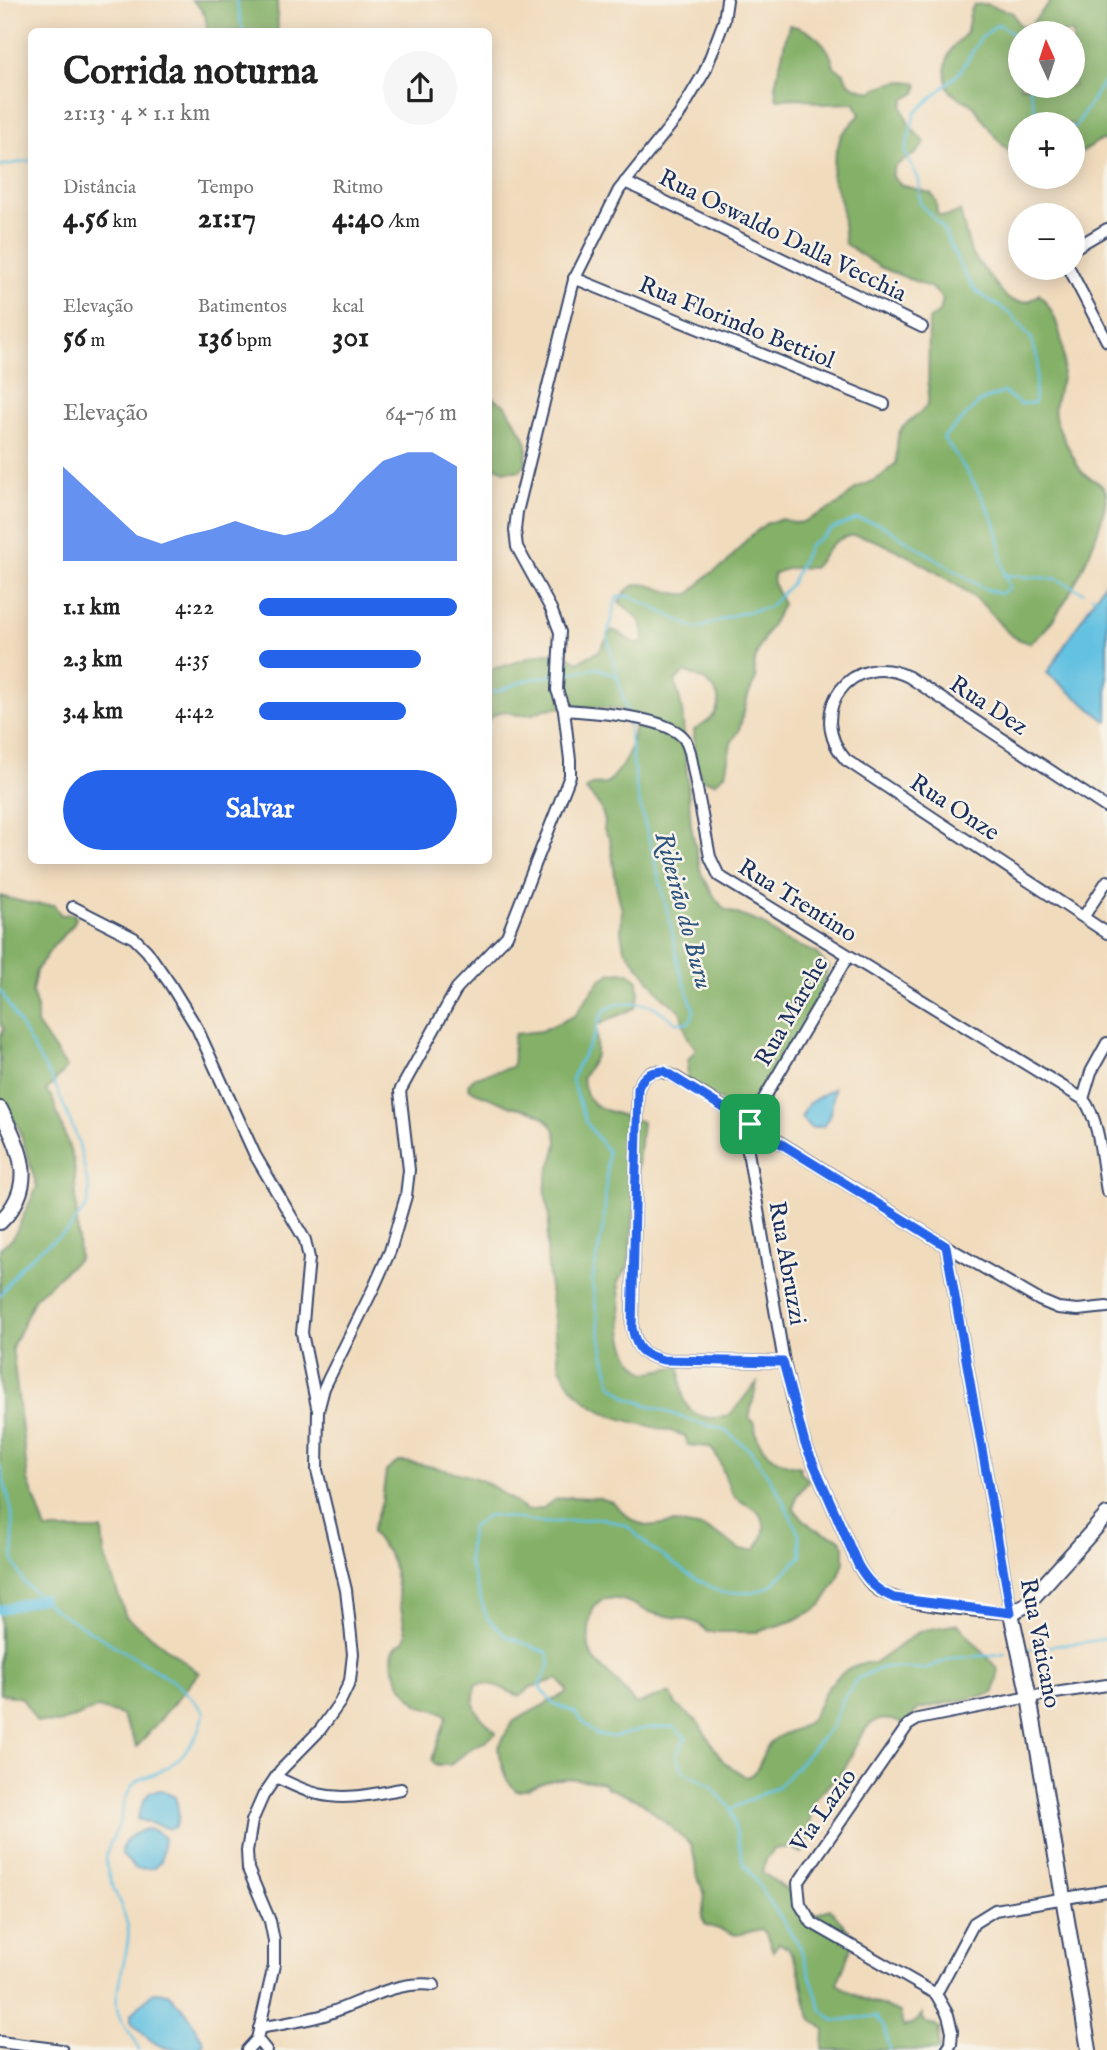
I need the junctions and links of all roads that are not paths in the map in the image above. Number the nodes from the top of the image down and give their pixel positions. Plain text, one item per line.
1 (727, 0) edge
2 (625, 182) junction
3 (1107, 229) edge
4 (1085, 241) edge
5 (574, 278) junction
6 (1075, 280) edge
7 (922, 327) dead end
8 (1106, 339) edge
9 (884, 404) dead end
10 (842, 687) joint
11 (564, 710) junction
12 (1107, 808) edge
13 (1107, 881) edge
14 (73, 907) dead end
15 (1084, 916) junction
16 (1107, 933) edge
17 (848, 956) junction
18 (1107, 1043) edge
19 (1083, 1099) junction
20 (0, 1110) edge
21 (750, 1124) junction
22 (1107, 1191) edge
23 (0, 1222) edge
24 (946, 1246) junction
25 (1107, 1307) edge
26 (783, 1362) junction
27 (318, 1410) junction
28 (1107, 1515) edge
29 (1011, 1613) junction
30 (1107, 1685) edge
31 (1029, 1697) junction
32 (276, 1777) junction
33 (401, 1789) dead end
34 (1107, 1891) edge
35 (1063, 1898) junction
36 (434, 1985) dead end
37 (936, 1994) junction
38 (258, 2034) junction
39 (0, 2042) edge
40 (62, 2050) edge
41 (247, 2050) edge
42 (266, 2050) edge
43 (947, 2050) edge
44 (1089, 2050) edge

1 - 2 street
2 - 5 street
2 - 7 street, Rua Oswaldo Dalla Vecchia
3 - 4 street
5 - 9 street, Rua Florindo Bettiol
5 - 11 street
6 - 8 street
10 - 12 street, Rua Dez
10 - 15 street, Rua Onze
11 - 17 street, Rua Trentino
11 - 27 street
13 - 15 street
14 - 27 street
15 - 16 street, Rua Onze
17 - 19 street, Rua Trentino
17 - 21 street, Rua Marche
18 - 19 street
19 - 22 street
20 - 23 street
21 - 24 street
21 - 26 street, Rua Abruzzi
21 - 26 street
24 - 25 street
24 - 29 street, Rua Vaticano
26 - 29 street, Rua Abruzzi
27 - 32 street
28 - 29 street
29 - 31 street, Rua Vaticano
30 - 31 street, Via Lazio
31 - 35 street, Rua Vaticano
31 - 37 street, Via Lazio
32 - 33 street
32 - 38 street
34 - 35 street
35 - 37 street
35 - 44 street, Rua Vaticano
36 - 38 street
37 - 43 street
38 - 41 street
38 - 42 street
39 - 40 street

